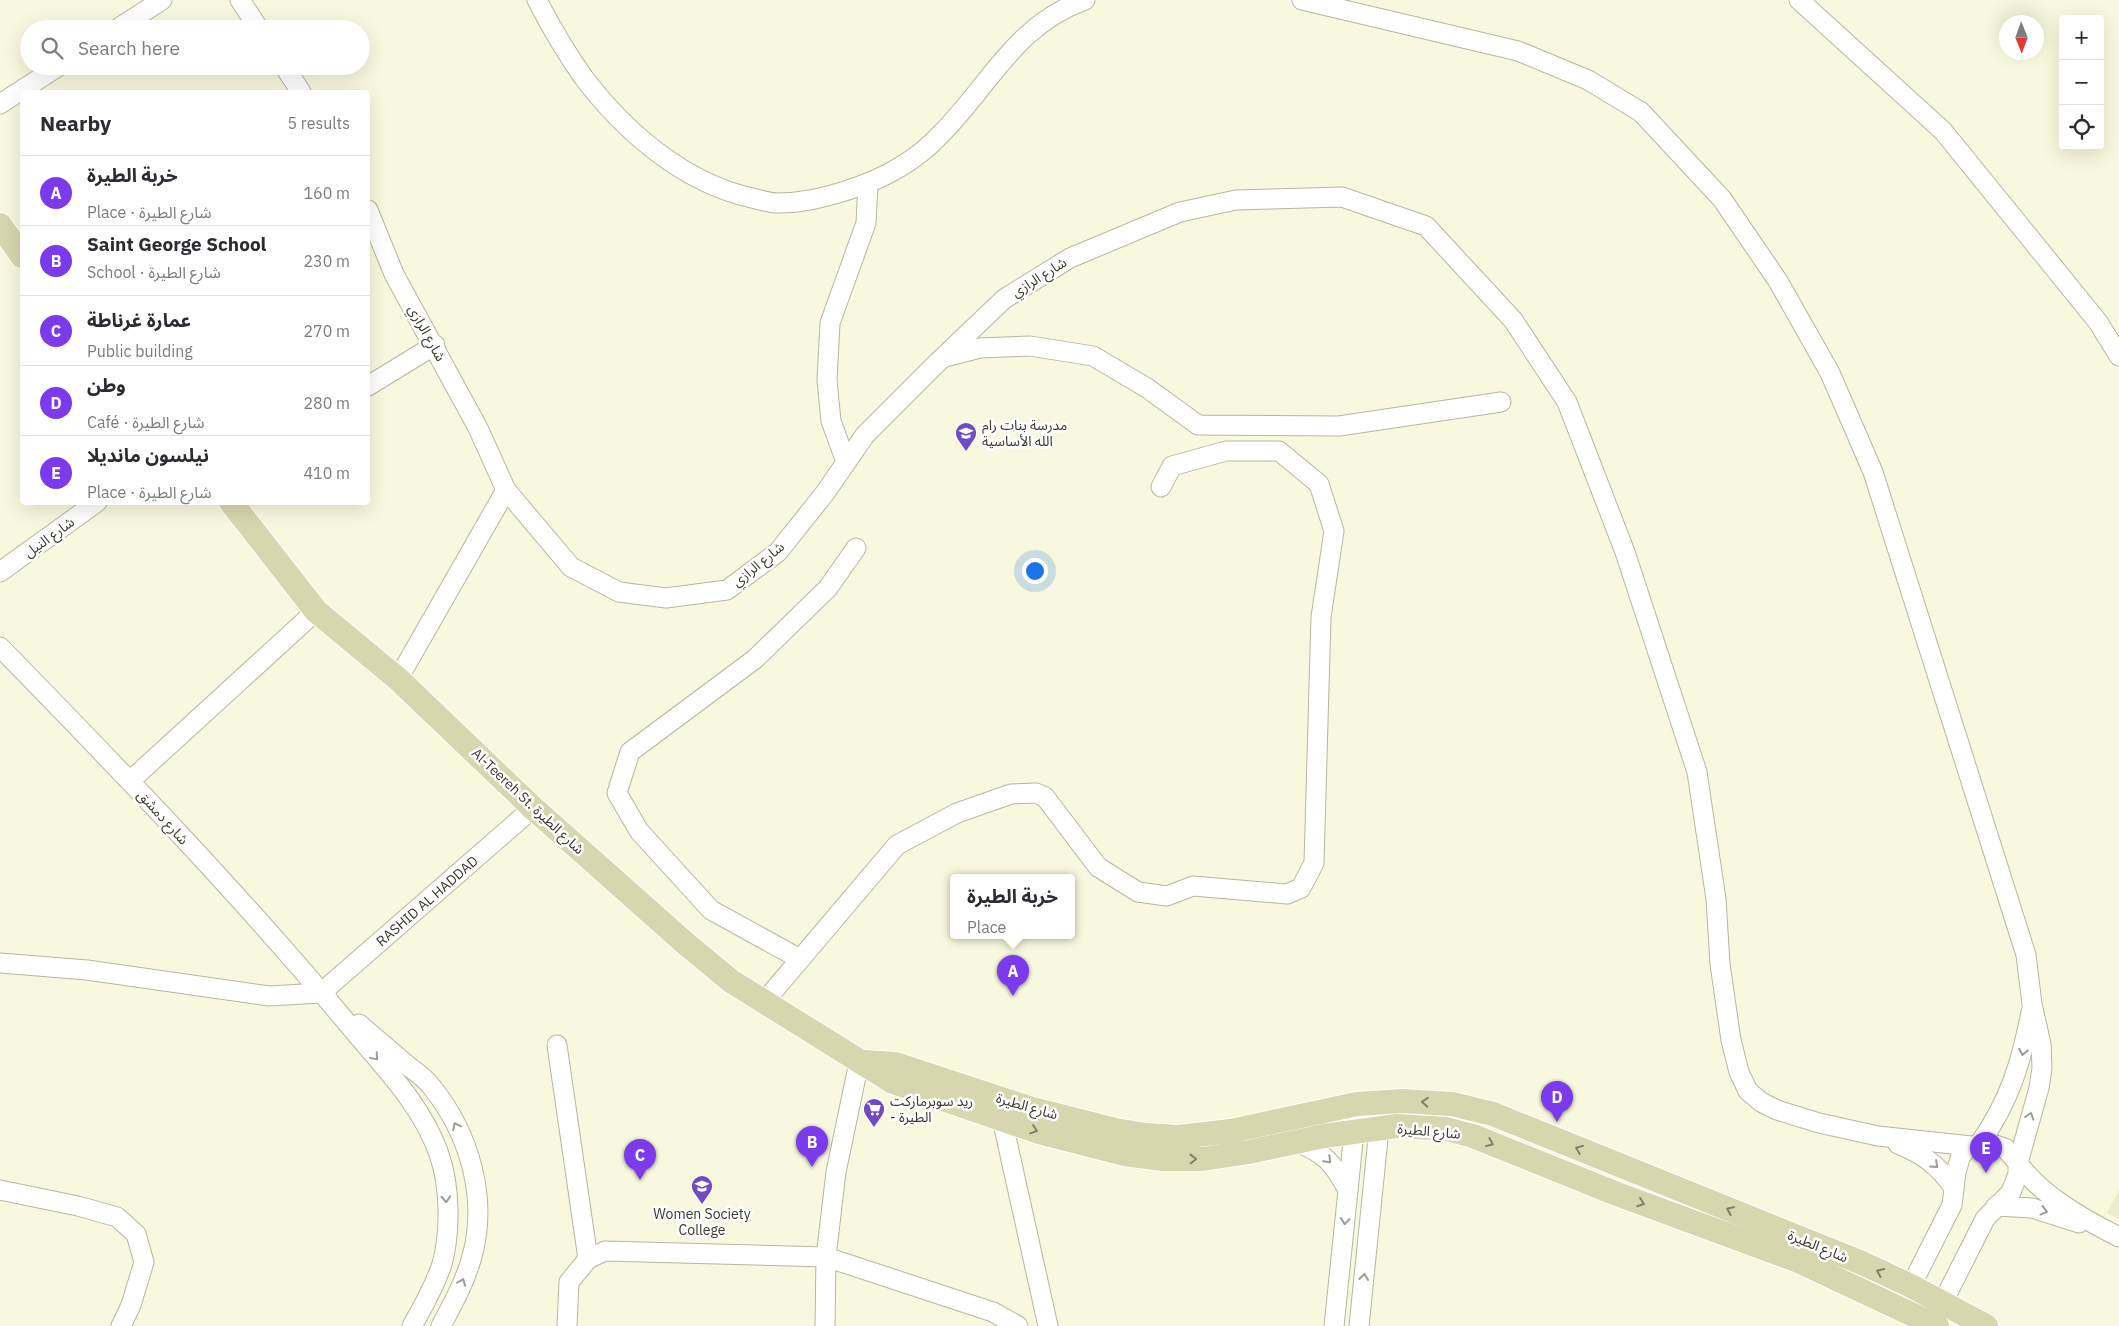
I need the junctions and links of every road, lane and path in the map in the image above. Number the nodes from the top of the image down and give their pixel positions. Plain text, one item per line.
1 (162, 0) edge
2 (240, 0) edge
3 (537, 0) edge
4 (1086, 0) edge
5 (1302, 0) edge
6 (1799, 0) edge
7 (132, 20) edge
8 (253, 20) edge
9 (45, 75) edge
10 (290, 75) edge
11 (22, 90) edge
12 (300, 90) edge
13 (20, 91) edge
14 (0, 104) edge
15 (868, 184) junction
16 (370, 215) edge
17 (0, 225) edge
18 (20, 253) edge
19 (435, 345) junction
20 (2119, 356) edge
21 (944, 357) junction
22 (370, 385) edge
23 (1501, 402) dead end
24 (846, 462) junction
25 (1160, 487) dead end
26 (506, 490) junction
27 (93, 505) edge
28 (233, 505) edge
29 (856, 548) dead end
30 (0, 572) edge
31 (316, 611) junction
32 (0, 647) edge
33 (398, 678) junction
34 (130, 781) junction
35 (533, 808) junction
36 (800, 959) junction
37 (0, 963) edge
38 (321, 993) junction
39 (764, 1002) junction
40 (2032, 1004) junction
41 (557, 1045) dead end
42 (859, 1062) junction
43 (1363, 1104) junction
44 (1002, 1119) junction
45 (1379, 1129) junction
46 (1354, 1132) junction
47 (1878, 1136) junction
48 (1296, 1142) junction
49 (1976, 1145) junction
50 (2018, 1163) junction
51 (1954, 1188) junction
52 (0, 1190) edge
53 (1348, 1190) junction
54 (1996, 1206) junction
55 (2117, 1236) edge
56 (826, 1257) junction
57 (588, 1259) junction
58 (1911, 1286) junction
59 (1943, 1302) junction
60 (1916, 1315) junction
61 (121, 1326) edge
62 (412, 1326) edge
63 (441, 1326) edge
64 (567, 1326) edge
65 (824, 1326) edge
66 (1018, 1326) edge
67 (1048, 1326) edge
68 (1334, 1326) edge
69 (1359, 1326) edge
70 (1937, 1326) edge
71 (1986, 1326) edge

1 - 7 street
2 - 8 street
3 - 15 street
4 - 15 street
5 - 40 street
6 - 20 street
9 - 11 street
10 - 12 street
13 - 14 street
15 - 24 street
16 - 19 street, شارع الرازي
17 - 18 main road
19 - 22 street
19 - 26 street, شارع الرازي
21 - 23 street
21 - 24 street, شارع الرازي
21 - 47 street, شارع الرازي
24 - 26 street, شارع الرازي
25 - 36 street
26 - 33 street
27 - 30 street, شارع النيل
28 - 31 main road, Al-Teereh St. شارع الطيرة
29 - 36 street
31 - 33 main road, Al-Teereh St. شارع الطيرة
31 - 34 street
32 - 34 street, شارع دمشق
33 - 35 main road, Al-Teereh St. شارع الطيرة
34 - 38 street, شارع دمشق
35 - 38 street, RASHID AL HADDAD
35 - 39 main road, Al-Teereh St. شارع الطيرة
36 - 39 street
37 - 38 street
38 -> 62 street
63 -> 38 street
39 - 42 main road, Al-Teereh St. شارع الطيرة
40 -> 49 street
50 -> 40 street
41 - 57 street
42 - 43 main road, شارع الطيرة
42 - 44 main road, شارع الطيرة
42 - 56 street
43 - 45 street
43 - 46 street
58 -> 43 main road, شارع الطيرة
44 -> 48 main road, شارع الطيرة
44 - 67 street
45 - 46 main road, شارع الطيرة
45 -> 60 main road, شارع الطيرة
69 -> 45 street
46 - 48 main road, شارع الطيرة
46 - 53 street
47 - 49 street
47 -> 51 street
48 -> 53 street
49 - 50 street
49 - 51 street
50 - 54 street
50 - 55 street
51 - 58 street
52 - 61 street
53 -> 68 street
54 -> 55 street
54 - 59 street
56 - 57 street
56 - 65 street
56 - 66 street
57 - 64 street
58 - 59 main road, شارع الطيرة
58 - 60 street
59 - 60 street
59 - 71 main road, شارع الطيرة
60 - 70 main road, شارع الطيرة

